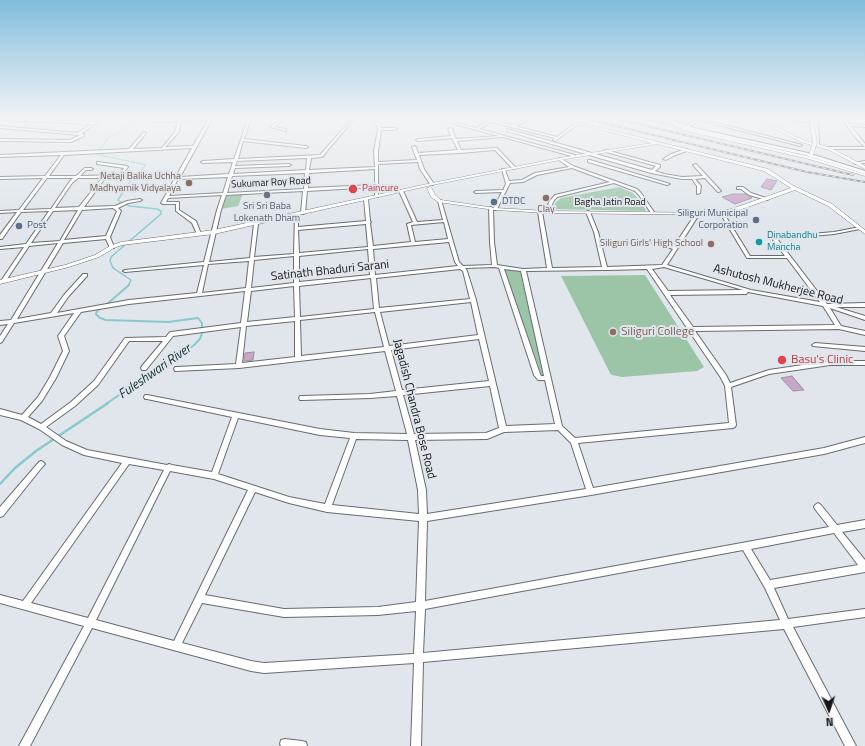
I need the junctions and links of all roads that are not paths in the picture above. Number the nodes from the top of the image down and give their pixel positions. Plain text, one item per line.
1 (64, 153) edge
2 (47, 154) edge
3 (191, 154) edge
4 (237, 154) edge
5 (324, 154) edge
6 (376, 154) edge
7 (416, 154) joint
8 (420, 154) edge
9 (501, 154) edge
10 (566, 154) edge
11 (589, 154) joint
12 (615, 154) edge
13 (678, 154) edge
14 (702, 154) edge
15 (792, 154) edge
16 (805, 154) edge
17 (839, 154) edge
18 (811, 155) joint
19 (0, 156) edge
20 (309, 156) junction
21 (574, 156) junction
22 (560, 159) junction
23 (665, 159) dead end
24 (235, 160) junction
25 (419, 161) junction
26 (589, 161) dead end
27 (203, 162) dead end
28 (865, 162) edge
29 (98, 163) dead end
30 (856, 163) junction
31 (289, 165) dead end
32 (695, 165) dead end
33 (376, 166) junction
34 (233, 167) junction
35 (572, 167) junction
36 (514, 168) junction
37 (865, 168) edge
38 (91, 169) dead end
39 (503, 170) junction
40 (308, 171) junction
41 (652, 172) junction
42 (865, 174) edge
43 (230, 175) junction
44 (664, 175) junction
45 (77, 176) junction
46 (105, 176) junction
47 (119, 176) junction
48 (130, 176) dead end
49 (47, 177) junction
50 (706, 177) junction
51 (2, 178) edge
52 (178, 178) junction
53 (693, 178) junction
54 (660, 181) junction
55 (0, 182) edge
56 (508, 182) junction
57 (614, 182) junction
58 (668, 184) dead end
59 (377, 186) junction
60 (430, 186) junction
61 (738, 188) dead end
62 (794, 189) junction
63 (306, 190) junction
64 (401, 191) junction
65 (504, 191) junction
66 (719, 191) dead end
67 (476, 192) dead end
68 (698, 193) dead end
69 (224, 194) junction
70 (377, 196) junction
71 (166, 197) junction
72 (366, 199) junction
73 (767, 199) junction
74 (140, 200) dead end
75 (440, 202) junction
76 (117, 207) junction
77 (81, 208) junction
78 (493, 208) junction
79 (52, 210) junction
80 (0, 212) edge
81 (20, 212) junction
82 (540, 212) junction
83 (548, 212) junction
84 (588, 212) junction
85 (652, 212) junction
86 (698, 212) junction
87 (303, 213) junction
88 (722, 213) junction
89 (296, 214) junction
90 (446, 221) junction
91 (369, 222) junction
92 (416, 223) junction
93 (256, 224) junction
94 (858, 228) junction
95 (296, 229) junction
96 (214, 232) junction
97 (865, 232) edge
98 (198, 234) junction
99 (108, 237) junction
100 (0, 238) edge
101 (451, 240) junction
102 (61, 242) junction
103 (654, 242) dead end
104 (413, 243) junction
105 (27, 245) junction
106 (112, 247) junction
107 (370, 247) junction
108 (0, 248) edge
109 (676, 248) junction
110 (297, 254) junction
111 (787, 257) junction
112 (252, 258) junction
113 (207, 263) junction
114 (498, 266) junction
115 (664, 266) junction
116 (461, 267) junction
117 (649, 268) junction
118 (605, 269) junction
119 (523, 270) junction
120 (550, 270) junction
121 (125, 271) dead end
122 (43, 273) junction
123 (85, 275) dead end
124 (373, 277) junction
125 (1, 282) edge
126 (297, 284) junction
127 (248, 289) junction
128 (751, 292) junction
129 (667, 293) junction
130 (199, 294) junction
131 (473, 300) junction
132 (825, 305) junction
133 (865, 305) edge
134 (377, 310) junction
135 (79, 311) junction
136 (53, 315) junction
137 (298, 318) junction
138 (865, 318) edge
139 (14, 321) junction
140 (0, 323) edge
141 (244, 324) junction
142 (839, 327) junction
143 (691, 329) junction
144 (865, 333) edge
145 (481, 337) junction
146 (168, 339) junction
147 (0, 340) edge
148 (815, 345) dead end
149 (388, 348) junction
150 (865, 349) edge
151 (298, 358) junction
152 (865, 363) edge
153 (239, 366) junction
154 (144, 368) dead end
155 (177, 369) dead end
156 (547, 378) junction
157 (492, 383) junction
158 (728, 386) junction
159 (399, 393) junction
160 (147, 397) dead end
161 (302, 398) dead end
162 (0, 412) edge
163 (236, 415) junction
164 (23, 418) junction
165 (41, 427) junction
166 (559, 427) junction
167 (503, 429) junction
168 (354, 436) junction
169 (411, 437) junction
170 (574, 440) junction
171 (865, 440) edge
172 (128, 460) junction
173 (41, 464) dead end
174 (169, 467) junction
175 (214, 476) junction
176 (253, 488) junction
177 (591, 492) junction
178 (818, 507) dead end
179 (327, 508) junction
180 (0, 513) edge
181 (423, 518) junction
182 (865, 524) edge
183 (836, 530) junction
184 (746, 547) junction
185 (865, 568) edge
186 (768, 585) junction
187 (200, 598) junction
188 (0, 599) edge
189 (24, 606) junction
190 (419, 606) junction
191 (865, 613) edge
192 (90, 624) junction
193 (786, 624) junction
194 (176, 646) junction
195 (419, 658) junction
196 (285, 744) dead end
197 (24, 746) edge
198 (302, 746) edge
199 (416, 746) edge
200 (851, 746) edge

1 - 49 street
2 - 19 street
3 - 52 street
4 - 24 street
5 - 20 street
6 - 33 street
7 - 8 street
7 - 25 street
9 - 36 street
10 - 21 street
11 - 21 street
11 - 41 street
12 - 41 street
13 - 23 street
14 - 62 street
15 - 42 street
16 - 18 main road
17 - 30 street
18 - 42 main road
20 - 24 street
20 - 40 street
21 - 22 street
22 - 35 street
22 - 36 street
24 - 27 street
24 - 34 street
25 - 33 street
25 - 60 street
26 - 54 street
28 - 30 street
29 - 47 street
30 - 37 street
31 - 34 street
32 - 50 street
33 - 40 street
33 - 59 street
34 - 43 street
35 - 56 street
35 - 57 street
36 - 39 street
38 - 45 street
39 - 56 street
39 - 60 street
40 - 43 street
40 - 63 street
41 - 44 street
43 - 52 street
43 - 69 street
44 - 53 street
44 - 54 street
45 - 46 street
45 - 49 street
45 - 79 street
46 - 47 street
46 - 77 street
47 - 48 street
49 - 51 street
49 - 81 street
50 - 53 street
50 - 66 street
51 - 55 street
52 - 71 street
53 - 68 street
54 - 58 street
56 - 65 street
57 - 83 street
57 - 85 street
59 - 63 street, Sukumar Roy Road
59 - 70 street
60 - 64 street
60 - 75 street
61 - 73 street
62 - 73 street, Bagha Jatin Road
62 - 94 street
63 - 69 street, Sukumar Roy Road
63 - 87 street
64 - 70 street
64 - 92 street
65 - 67 street
65 - 78 street
69 - 71 street, Sukumar Roy Road
69 - 96 street
70 - 72 street
71 - 98 street
72 - 87 street
72 - 91 street, Jagadish Chandra Bose Road
73 - 88 street, Bagha Jatin Road
74 - 76 street
75 - 78 street, Bagha Jatin Road
75 - 90 street
76 - 77 street
76 - 99 street
77 - 79 street
77 - 102 street
78 - 82 street, Bagha Jatin Road
78 - 114 street
79 - 81 street
79 - 105 street
80 - 81 street
81 - 100 street
82 - 83 street, Bagha Jatin Road
82 - 120 street
83 - 84 street, Bagha Jatin Road
84 - 85 street, Bagha Jatin Road
84 - 118 street
85 - 86 street, Bagha Jatin Road
86 - 88 street, Bagha Jatin Road
86 - 109 street
87 - 89 street
88 - 111 street
89 - 93 street
89 - 95 street
90 - 92 street
90 - 101 street
91 - 95 street
91 - 107 street, Jagadish Chandra Bose Road
92 - 104 street
93 - 96 street
93 - 112 street
94 - 97 street
94 - 111 street
95 - 110 street
96 - 98 street
96 - 113 street
98 - 106 street
99 - 102 street
99 - 106 street
101 - 104 street
101 - 116 street
102 - 105 street
102 - 122 street
103 - 109 street
104 - 107 street
105 - 108 street
105 - 125 street
106 - 122 street
107 - 110 street
107 - 124 street, Jagadish Chandra Bose Road
109 - 115 street
110 - 112 street
110 - 126 street
111 - 132 street
112 - 113 street
112 - 127 street
113 - 121 street
113 - 130 street
114 - 116 street, Satinath Bhaduri Sarani
114 - 119 street, Satinath Bhaduri Sarani
114 - 156 street
115 - 117 street, Satinath Bhaduri Sarani
115 - 128 street, Ashutosh Mukherjee Road
116 - 124 street, Satinath Bhaduri Sarani
116 - 131 street
117 - 118 street, Satinath Bhaduri Sarani
117 - 129 street
118 - 120 street, Satinath Bhaduri Sarani
119 - 120 street, Satinath Bhaduri Sarani
119 - 156 street
122 - 125 street
122 - 139 street
123 - 136 street
124 - 126 street, Satinath Bhaduri Sarani
124 - 134 street, Jagadish Chandra Bose Road
126 - 127 street, Satinath Bhaduri Sarani
126 - 137 street
127 - 130 street, Satinath Bhaduri Sarani
127 - 141 street
128 - 129 street
128 - 132 street, Ashutosh Mukherjee Road
129 - 143 street
130 - 135 street, Satinath Bhaduri Sarani
131 - 134 street
131 - 145 street
132 - 133 street
132 - 138 street, Ashutosh Mukherjee Road
132 - 142 street
134 - 137 street
134 - 149 street, Jagadish Chandra Bose Road
135 - 136 street, Satinath Bhaduri Sarani
135 - 164 street
136 - 139 street, Satinath Bhaduri Sarani
137 - 141 street
137 - 151 street
139 - 140 street, Satinath Bhaduri Sarani
139 - 147 street
141 - 146 street
141 - 153 street
142 - 143 street
142 - 144 street
143 - 158 street
145 - 149 street
145 - 157 street
146 - 154 street
146 - 165 street
148 - 150 street
149 - 151 street
149 - 159 street, Jagadish Chandra Bose Road
151 - 153 street
152 - 158 street
153 - 155 street
156 - 166 street
157 - 159 street
157 - 167 street
158 - 170 street
159 - 161 street
159 - 169 street, Jagadish Chandra Bose Road
160 - 163 street
162 - 164 street
163 - 168 street
163 - 175 street
164 - 165 street
165 - 172 street
166 - 167 street
166 - 170 street
167 - 169 street
168 - 169 street
168 - 179 street
169 - 181 street, Jagadish Chandra Bose Road
170 - 177 street
171 - 177 street
172 - 174 street
172 - 189 street
173 - 180 street
174 - 175 street
174 - 192 street
175 - 176 street
176 - 179 street
176 - 187 street
177 - 181 street
178 - 183 street
179 - 181 street
181 - 190 street, Jagadish Chandra Bose Road
182 - 183 street
183 - 184 street
183 - 185 street
184 - 186 street
184 - 190 street
185 - 186 street
186 - 193 street
187 - 190 street
187 - 194 street
188 - 189 street
189 - 192 street
190 - 195 street, Jagadish Chandra Bose Road
191 - 193 street
192 - 194 street
192 - 197 street
193 - 195 street
193 - 200 street
194 - 195 street
195 - 199 street, Jagadish Chandra Bose Road
196 - 198 street

